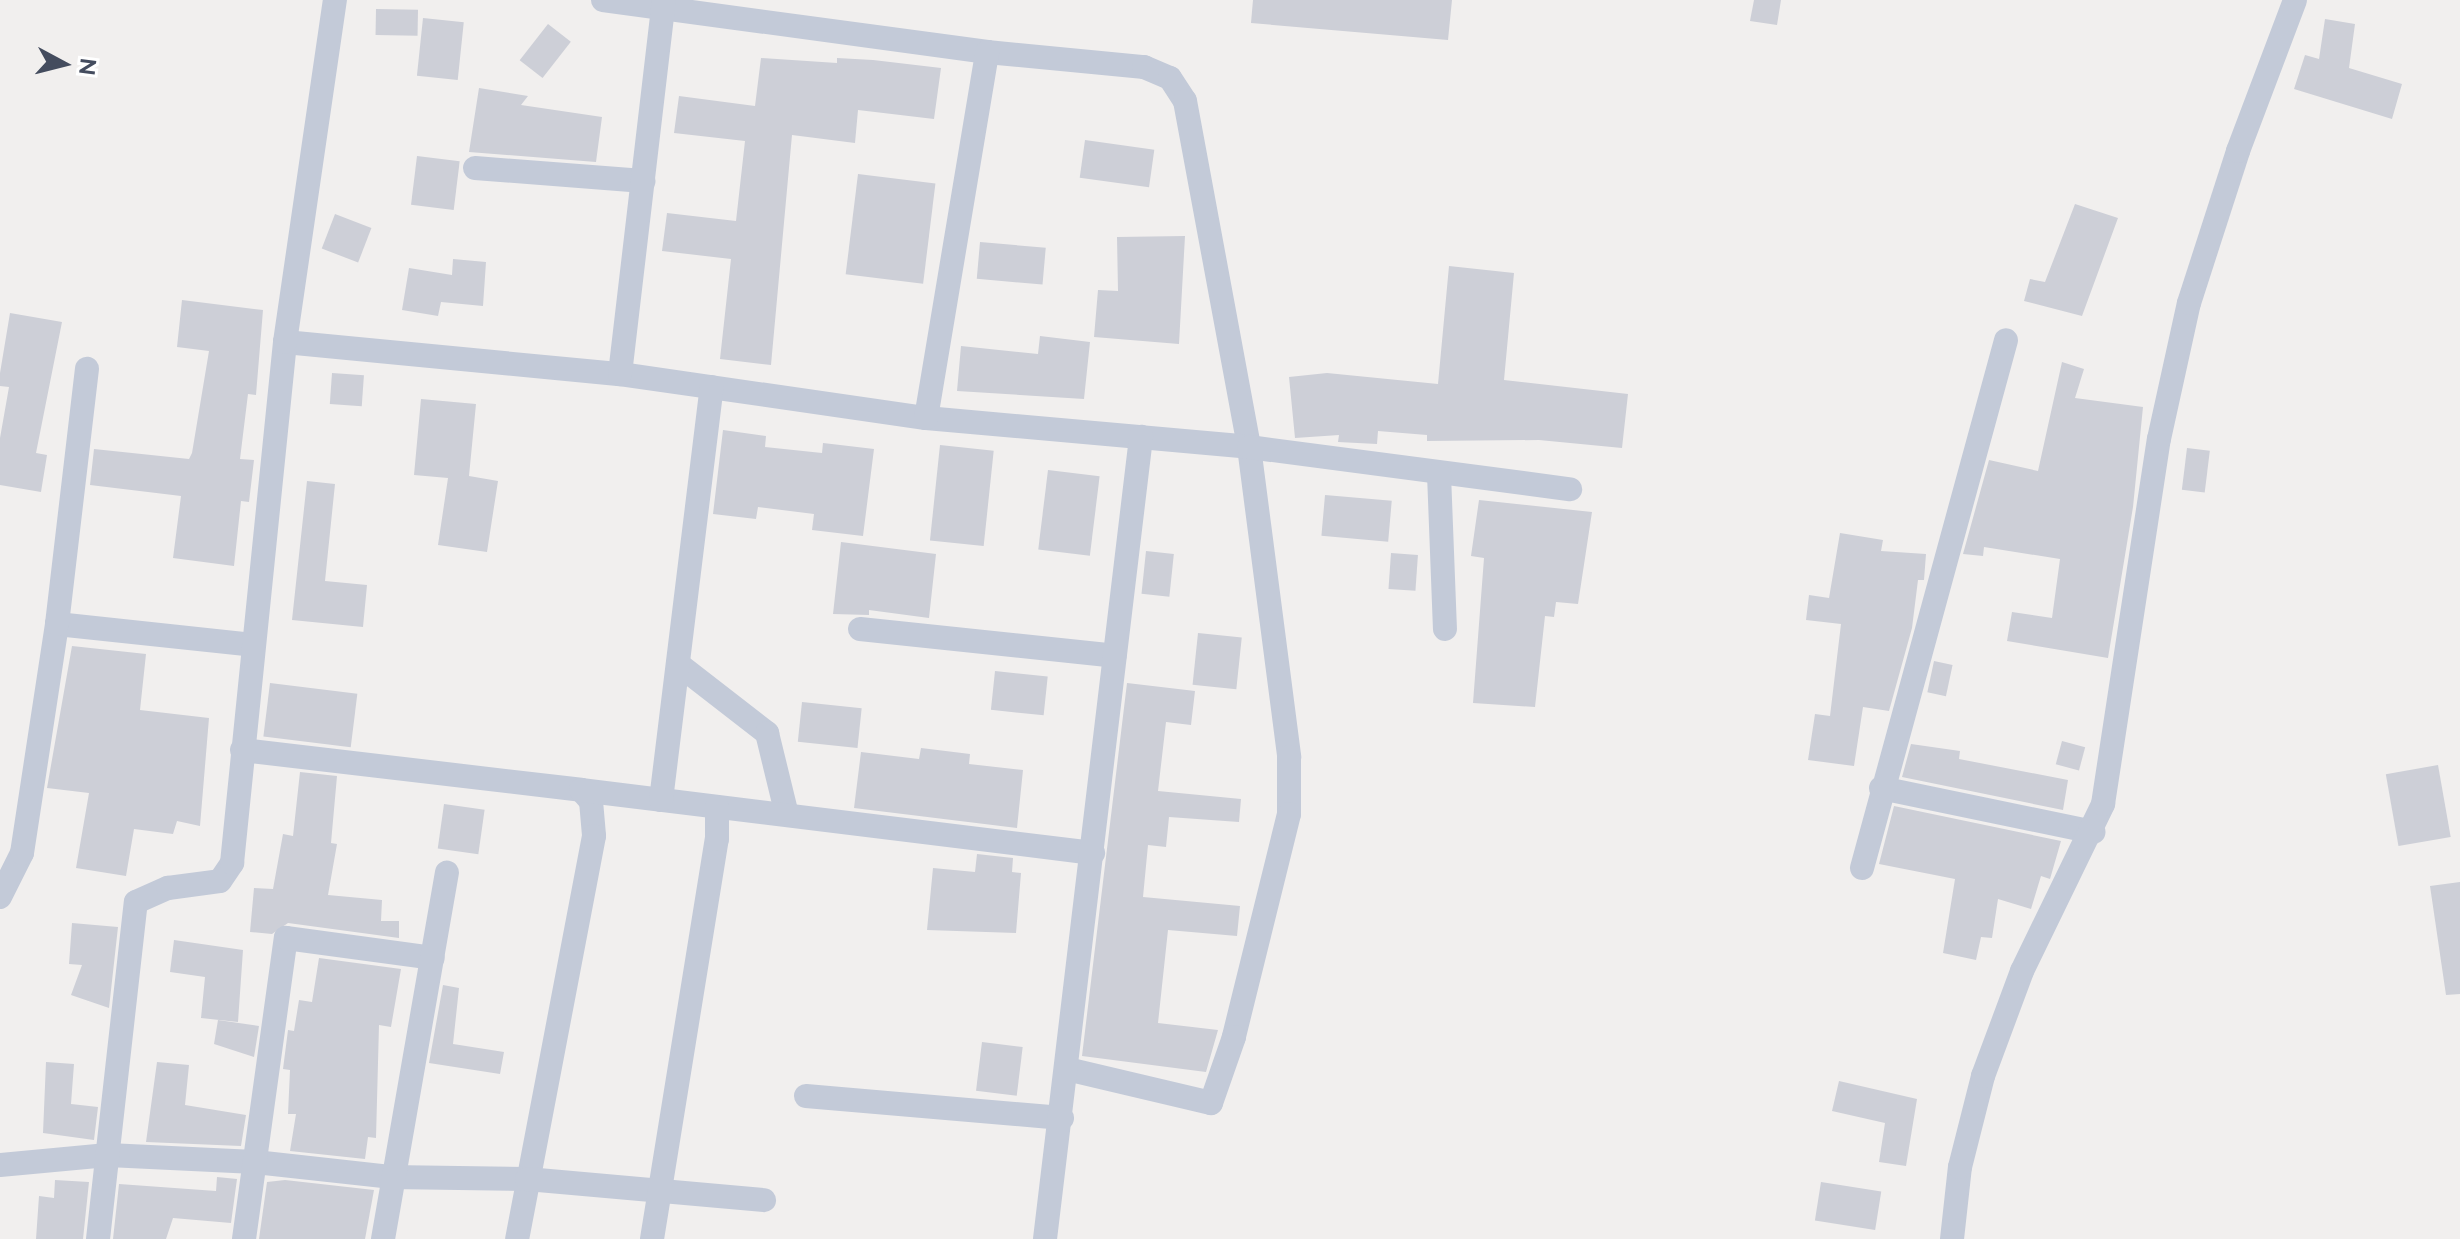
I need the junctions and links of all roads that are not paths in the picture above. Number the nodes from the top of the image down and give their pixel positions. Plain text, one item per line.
1 (335, 0) edge
2 (603, 0) edge
3 (2295, 0) edge
4 (664, 4) edge
5 (987, 52) junction
6 (475, 168) dead end
7 (643, 181) junction
8 (2006, 340) dead end
9 (285, 342) junction
10 (87, 369) dead end
11 (620, 374) junction
12 (712, 387) junction
13 (926, 418) junction
14 (1141, 437) junction
15 (1249, 447) junction
16 (1439, 474) junction
17 (1570, 489) dead end
18 (57, 624) junction
19 (860, 629) dead end
20 (1445, 629) dead end
21 (253, 645) junction
22 (1115, 656) junction
23 (678, 664) junction
24 (242, 750) junction
25 (1881, 788) junction
26 (581, 790) junction
27 (661, 800) junction
28 (717, 807) junction
29 (787, 815) junction
30 (2094, 832) junction
31 (1093, 853) junction
32 (1862, 868) dead end
33 (447, 873) dead end
34 (0, 897) edge
35 (433, 958) junction
36 (1067, 1069) junction
37 (806, 1096) dead end
38 (1062, 1118) junction
39 (108, 1155) junction
40 (255, 1162) junction
41 (0, 1165) edge
42 (390, 1177) junction
43 (527, 1179) junction
44 (660, 1190) junction
45 (764, 1200) dead end
46 (98, 1239) edge
47 (244, 1239) edge
48 (383, 1239) edge
49 (517, 1239) edge
50 (652, 1239) edge
51 (1045, 1239) edge
52 (1952, 1239) edge

1 - 9 street
2 - 4 street
3 - 30 street
4 - 5 street
4 - 7 street
5 - 13 street
5 - 15 street
6 - 7 street
7 - 11 street
8 - 25 street
9 - 11 street
9 - 21 street
10 - 18 street
11 - 12 street
12 - 13 street
12 - 23 street
13 - 14 street
14 - 15 street
14 - 22 street
15 - 16 street
15 - 36 street
16 - 17 street
16 - 20 street
18 - 21 street
18 - 34 street
19 - 22 street
21 - 24 street
22 - 31 street
23 - 27 street
23 - 29 street
24 - 26 street
24 - 39 street
25 - 30 street
25 - 32 street
26 - 27 street
26 - 43 street
27 - 28 street
28 - 29 street
28 - 44 street
29 - 31 street
30 - 52 street
31 - 36 street
33 - 35 street
35 - 40 street
35 - 42 street
36 - 38 street
37 - 38 street
38 - 51 street
39 - 40 street
39 - 41 street
39 - 46 street
40 - 42 street
40 - 47 street
42 - 43 street
42 - 48 street
43 - 44 street
43 - 49 street
44 - 45 street
44 - 50 street

